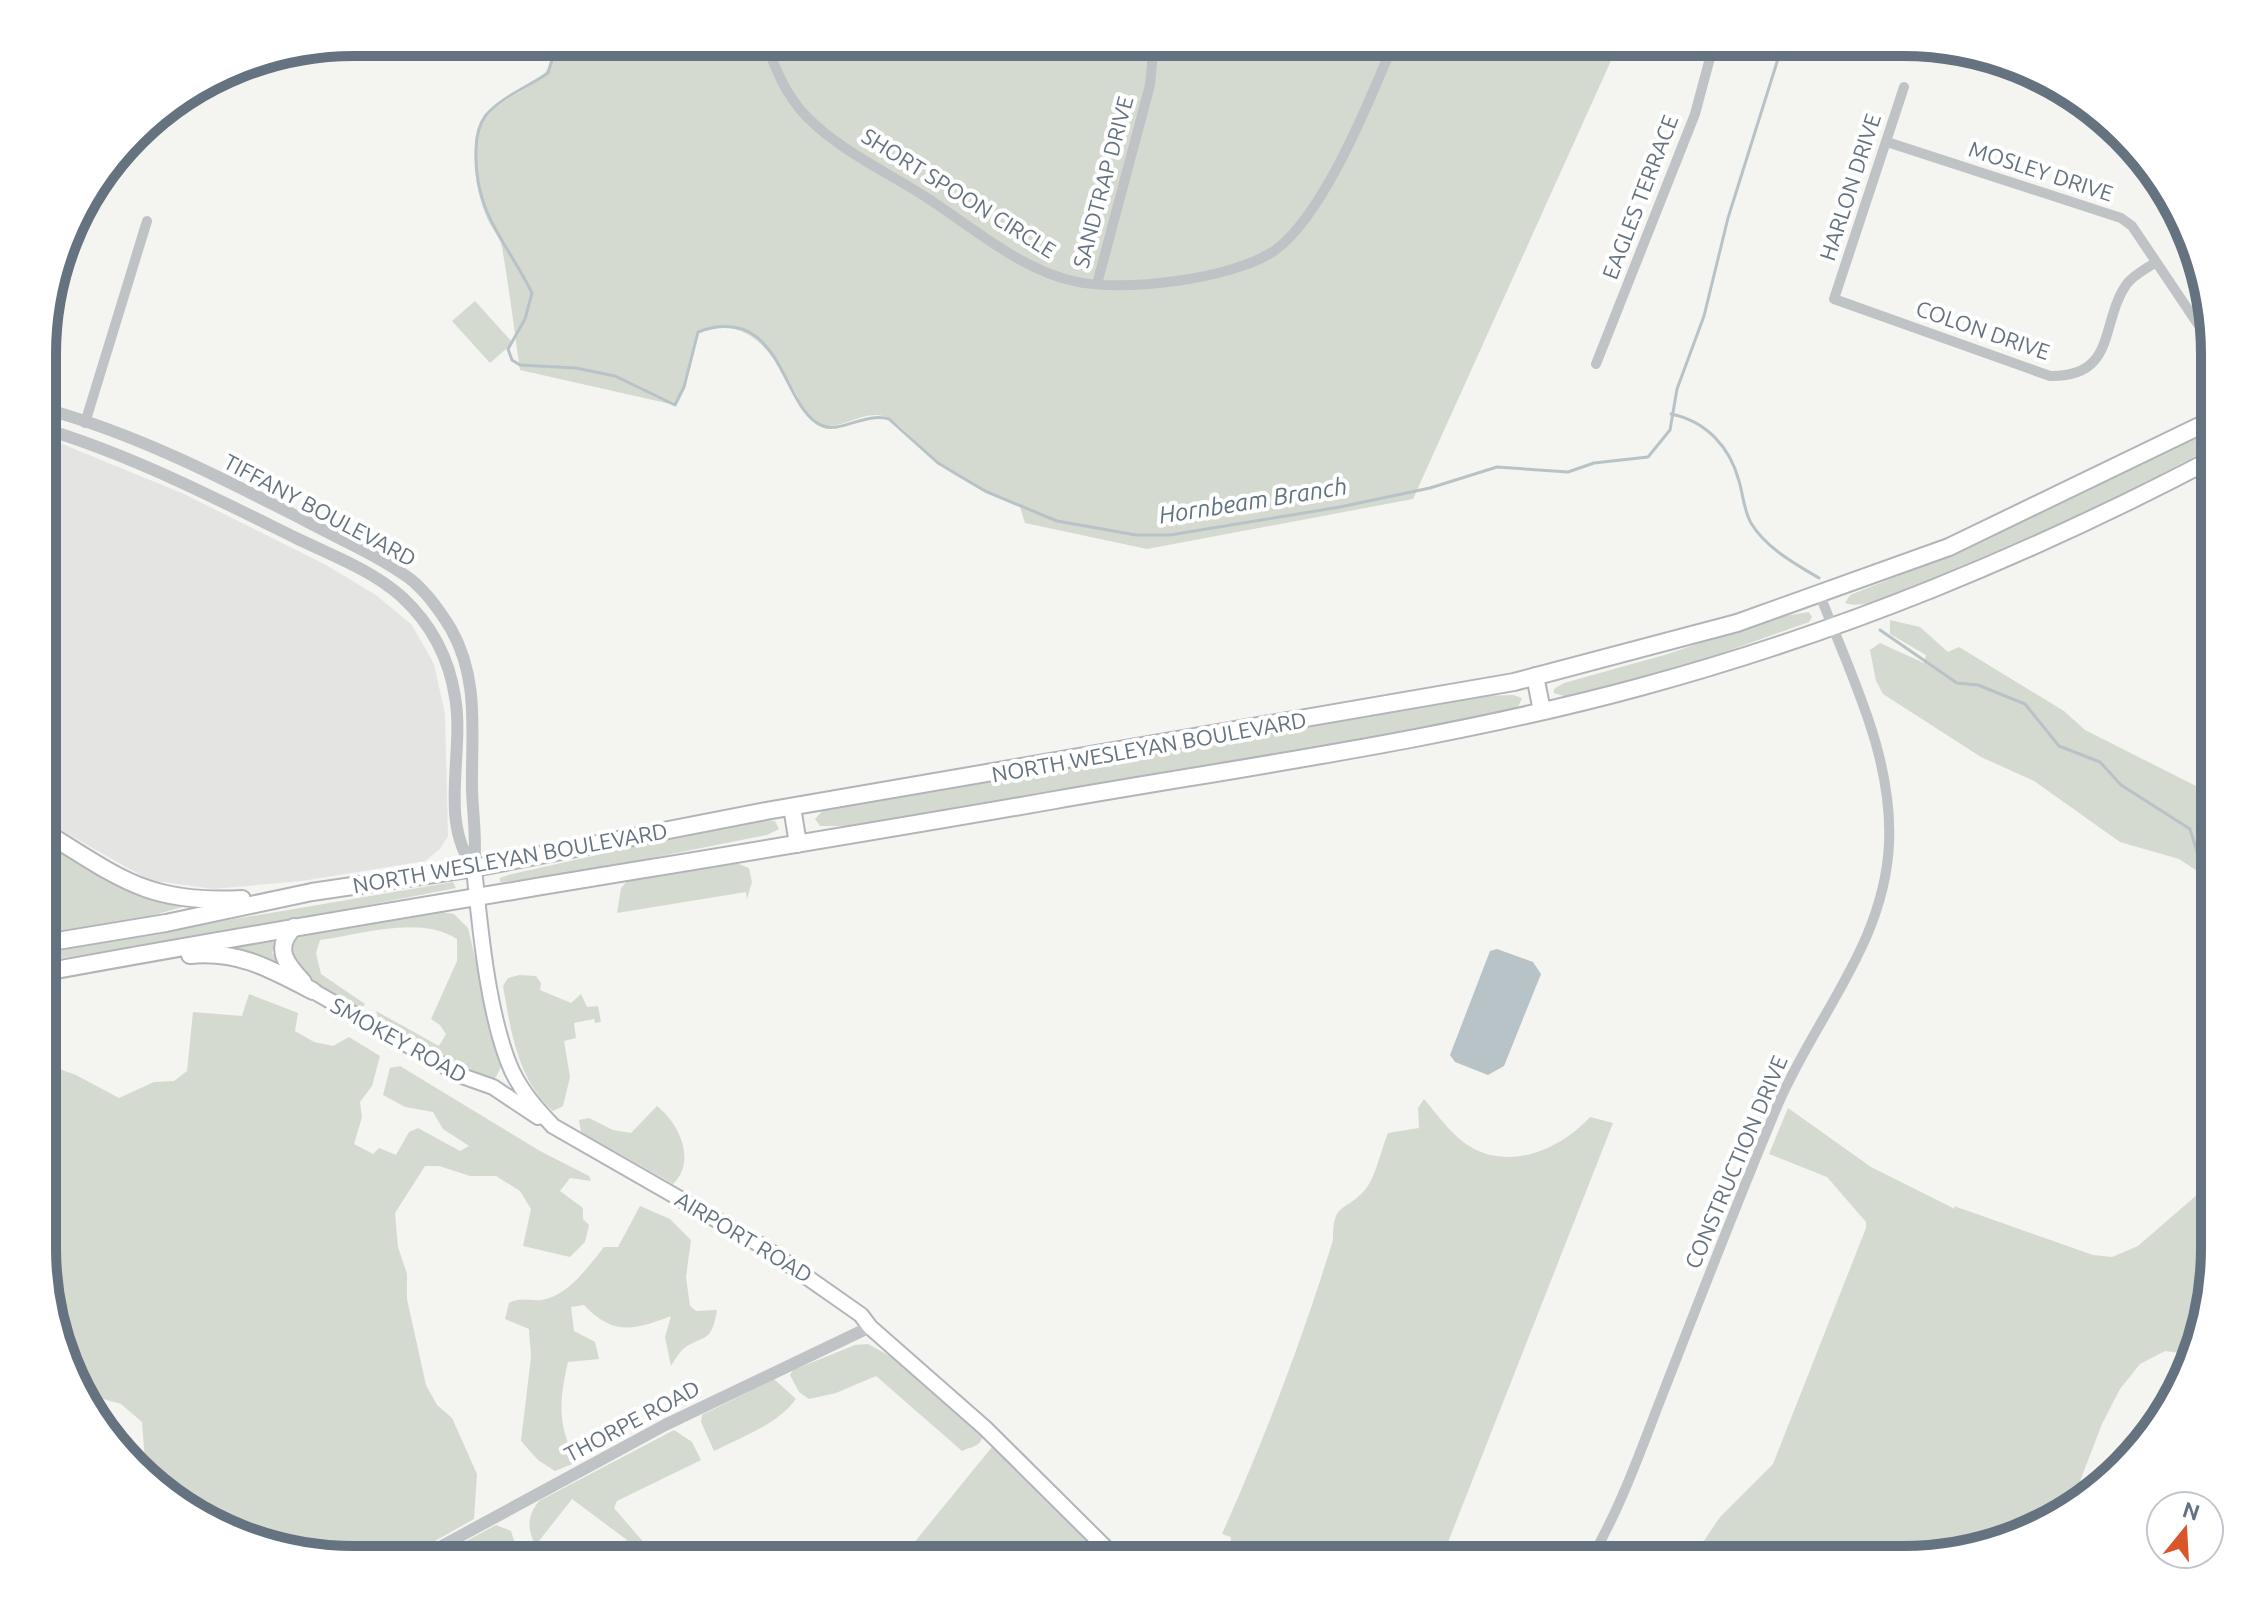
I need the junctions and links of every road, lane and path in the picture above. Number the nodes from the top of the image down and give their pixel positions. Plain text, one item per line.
1 (772, 56) edge
2 (1153, 56) edge
3 (1387, 56) edge
4 (1711, 56) edge
5 (1904, 87) dead end
6 (1887, 142) junction
7 (147, 221) dead end
8 (2156, 262) junction
9 (1097, 284) junction
10 (1834, 299) joint
11 (2199, 326) edge
12 (1596, 364) dead end
13 (56, 413) edge
14 (85, 423) junction
15 (2201, 425) edge
16 (56, 433) edge
17 (2201, 465) edge
18 (1820, 595) junction
19 (1833, 629) junction
20 (1535, 676) junction
21 (1542, 711) junction
22 (792, 807) junction
23 (56, 839) edge
24 (798, 844) junction
25 (474, 868) junction
26 (296, 896) junction
27 (477, 897) junction
28 (294, 927) junction
29 (56, 941) edge
30 (93, 963) junction
31 (56, 970) edge
32 (313, 991) junction
33 (553, 1126) junction
34 (870, 1327) junction
35 (442, 1546) edge
36 (1104, 1546) edge
37 (1597, 1546) edge

1 - 9 street, SHORT SPOON CIRCLE
2 - 9 street, SANDTRAP DRIVE
3 - 9 street, SHORT SPOON CIRCLE
4 - 12 street, EAGLES TERRACE
5 - 6 street, HARLON DRIVE
6 - 8 street, MOSLEY DRIVE
6 - 10 street, HARLON DRIVE
7 - 14 street
8 - 10 street, COLON DRIVE
8 - 11 street, MOSLEY DRIVE
13 - 14 street, TIFFANY BOULEVARD
14 - 25 street, TIFFANY BOULEVARD
15 - 18 highway, NORTH WESLEYAN BOULEVARD
16 - 25 street, TIFFANY BOULEVARD
17 - 19 highway, NORTH WESLEYAN BOULEVARD
18 - 19 street, CONSTRUCTION DRIVE
18 - 20 highway, NORTH WESLEYAN BOULEVARD
19 - 21 highway, NORTH WESLEYAN BOULEVARD
19 - 37 street, CONSTRUCTION DRIVE
20 - 21 highway
20 - 22 highway, NORTH WESLEYAN BOULEVARD
21 - 24 highway, NORTH WESLEYAN BOULEVARD
22 - 24 highway
22 - 25 highway, NORTH WESLEYAN BOULEVARD
23 - 26 highway
24 - 27 highway, NORTH WESLEYAN BOULEVARD
25 - 26 highway, NORTH WESLEYAN BOULEVARD
25 - 27 main road, AIRPORT ROAD
26 - 29 highway, NORTH WESLEYAN BOULEVARD
27 - 28 highway, NORTH WESLEYAN BOULEVARD
27 - 33 main road, AIRPORT ROAD
28 - 30 highway, NORTH WESLEYAN BOULEVARD
28 - 32 highway
30 - 31 highway, NORTH WESLEYAN BOULEVARD
30 - 32 highway
32 - 33 main road, SMOKEY ROAD
33 - 34 main road, AIRPORT ROAD
34 - 35 street, THORPE ROAD
34 - 36 main road, AIRPORT ROAD

